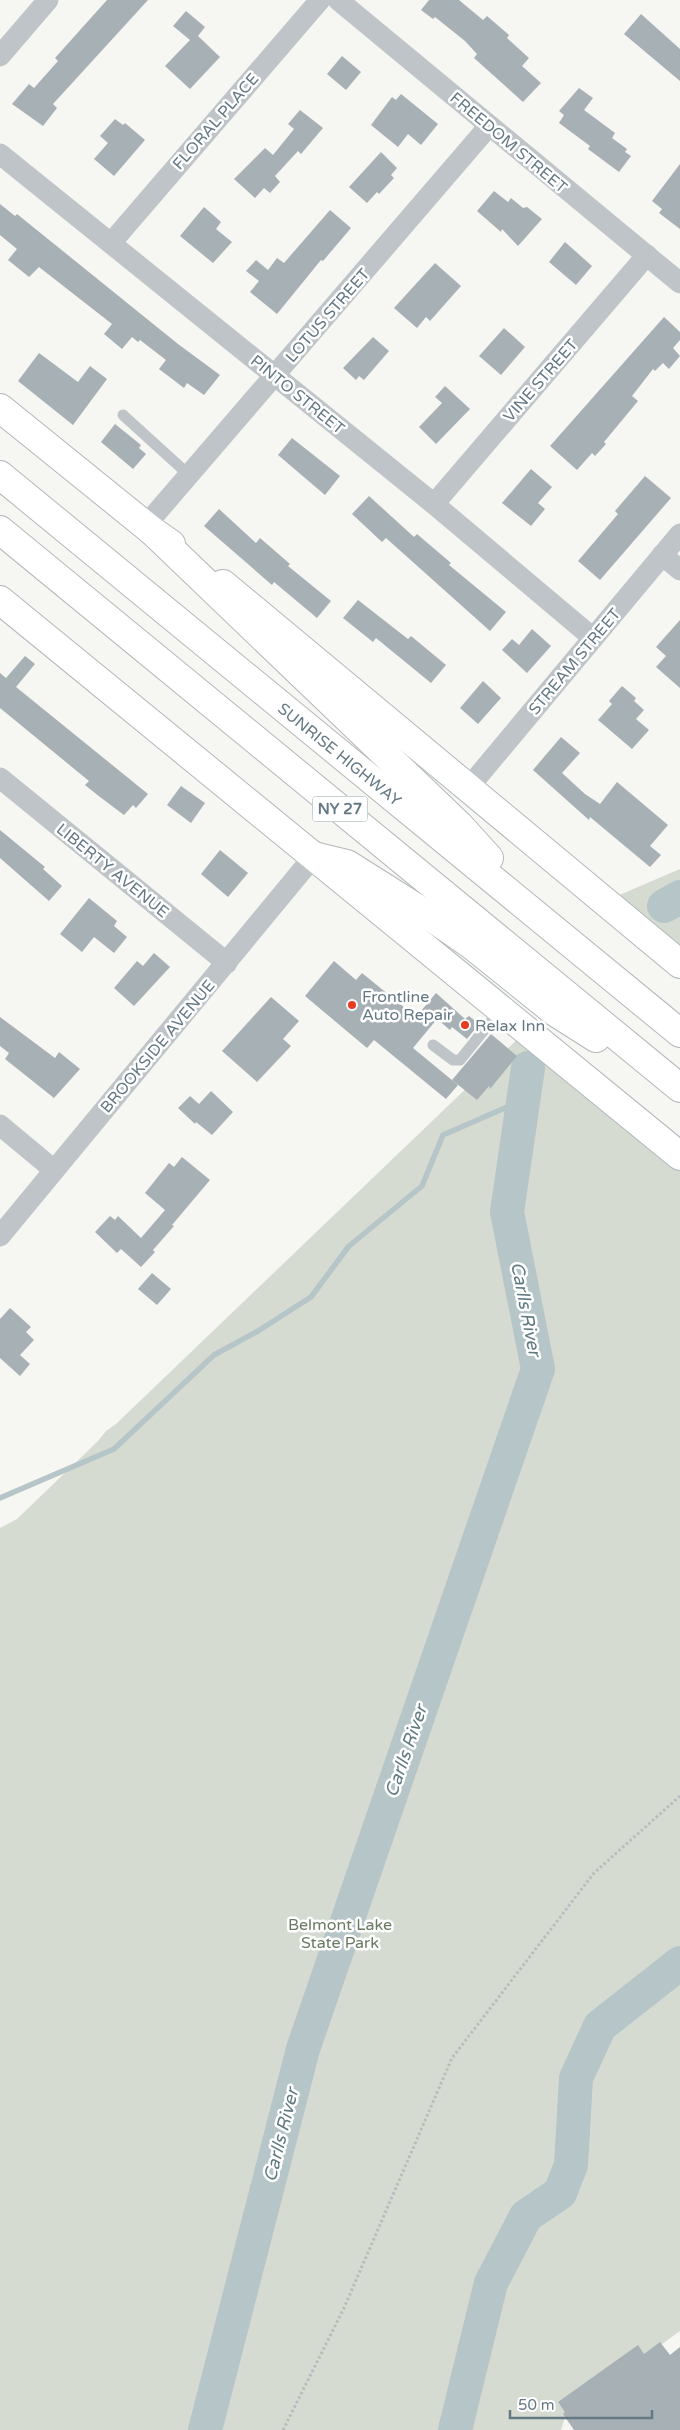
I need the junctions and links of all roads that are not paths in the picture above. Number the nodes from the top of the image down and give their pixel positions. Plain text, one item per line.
1 (48, 0) edge
2 (320, 0) edge
3 (338, 0) edge
4 (0, 56) edge
5 (489, 126) junction
6 (0, 154) edge
7 (110, 243) junction
8 (647, 256) junction
9 (680, 283) edge
10 (275, 376) junction
11 (0, 408) edge
12 (123, 415) dead end
13 (189, 474) junction
14 (0, 475) edge
15 (434, 504) junction
16 (148, 528) junction
17 (0, 530) edge
18 (680, 534) edge
19 (662, 555) junction
20 (680, 570) edge
21 (0, 600) edge
22 (593, 638) junction
23 (0, 778) edge
24 (469, 787) junction
25 (314, 856) junction
26 (558, 932) junction
27 (226, 963) junction
28 (680, 964) edge
29 (501, 1009) junction
30 (680, 1033) edge
31 (433, 1045) dead end
32 (680, 1090) edge
33 (0, 1125) edge
34 (680, 1156) edge
35 (54, 1170) junction
36 (0, 1236) edge

1 - 4 street
2 - 7 street, FLORAL PLACE
3 - 5 street, FREEDOM STREET
5 - 8 street, FREEDOM STREET
5 - 10 street, LOTUS STREET
6 - 7 street, PINTO STREET
7 - 10 street, PINTO STREET
8 - 9 street, FREEDOM STREET
8 - 15 street, VINE STREET
10 - 13 street, LOTUS STREET
10 - 15 street, PINTO STREET
11 - 16 main road
12 - 13 lane
13 - 16 street, LOTUS STREET
14 - 26 main road, SUNRISE HIGHWAY / NY 27
15 - 22 street, PINTO STREET
16 - 24 main road
16 - 26 main road
17 - 32 main road, NY 27
18 - 19 street, STREAM STREET
19 - 20 street
19 - 22 street, STREAM STREET
21 - 25 main road
22 - 24 street, STREAM STREET
23 - 27 street, LIBERTY AVENUE
24 - 28 main road
25 - 27 street, BROOKSIDE AVENUE
25 - 29 main road
25 - 32 main road
26 - 30 main road, SUNRISE HIGHWAY / NY 27
27 - 35 street, BROOKSIDE AVENUE
29 - 31 lane
29 - 34 main road
33 - 35 street
35 - 36 street, BROOKSIDE AVENUE

